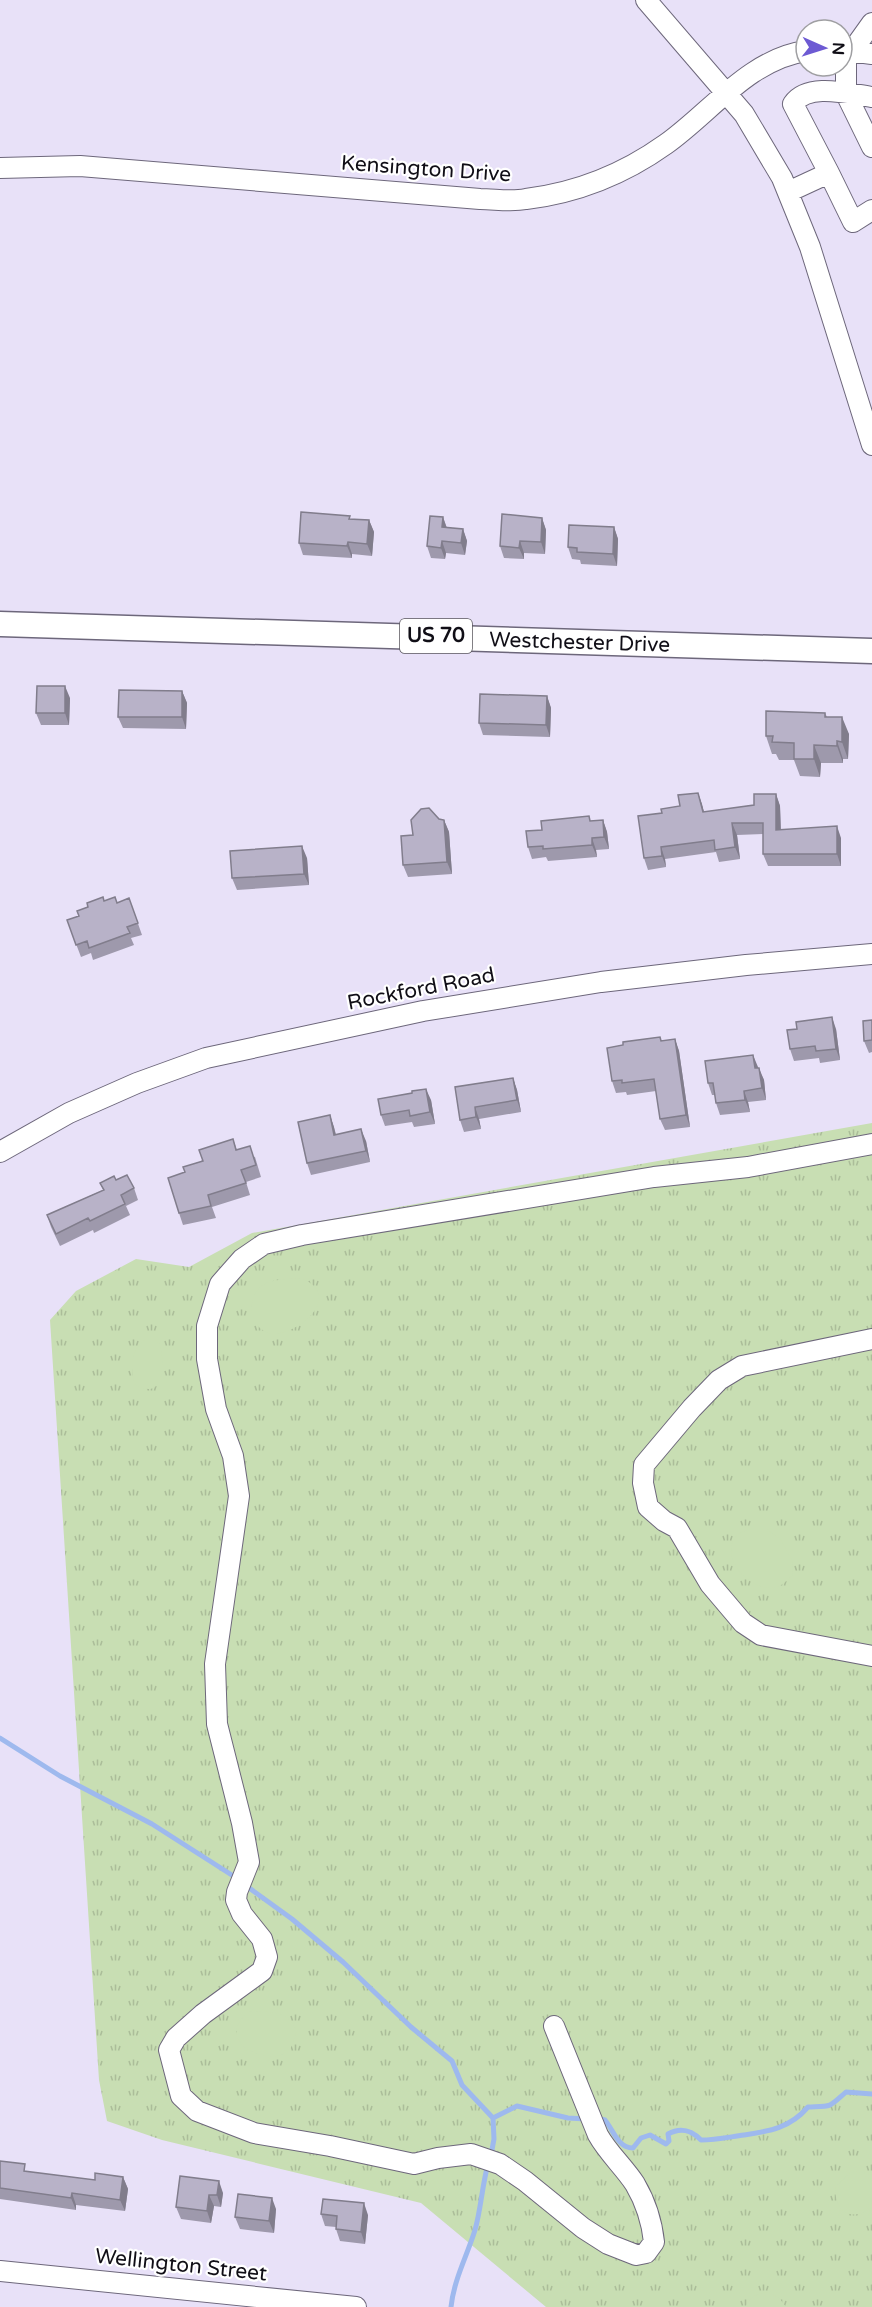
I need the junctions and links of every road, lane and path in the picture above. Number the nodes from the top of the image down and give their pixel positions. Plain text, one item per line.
1 (646, 0) edge
2 (872, 23) edge
3 (854, 43) edge
4 (854, 52) edge
5 (872, 54) edge
6 (794, 55) edge
7 (846, 78) edge
8 (727, 94) junction
9 (846, 94) junction
10 (872, 97) edge
11 (872, 147) edge
12 (0, 168) edge
13 (829, 173) junction
14 (788, 192) junction
15 (872, 210) edge
16 (872, 445) edge
17 (0, 624) edge
18 (872, 651) edge
19 (872, 954) edge
20 (872, 1144) edge
21 (0, 1152) edge
22 (872, 1339) edge
23 (872, 1656) edge
24 (554, 2026) dead end
25 (0, 2271) edge
26 (356, 2307) edge

1 - 8 street
2 - 3 street
4 - 5 street
6 - 8 street, Kensington Drive
7 - 9 street
8 - 12 street, Kensington Drive
8 - 14 street
9 - 10 street
9 - 11 street
9 - 13 street
13 - 14 street
13 - 15 street
14 - 16 street
17 - 18 main road, Westchester Drive / US 70
19 - 21 street, Rockford Road
20 - 24 street
22 - 23 street
25 - 26 street, Wellington Street

